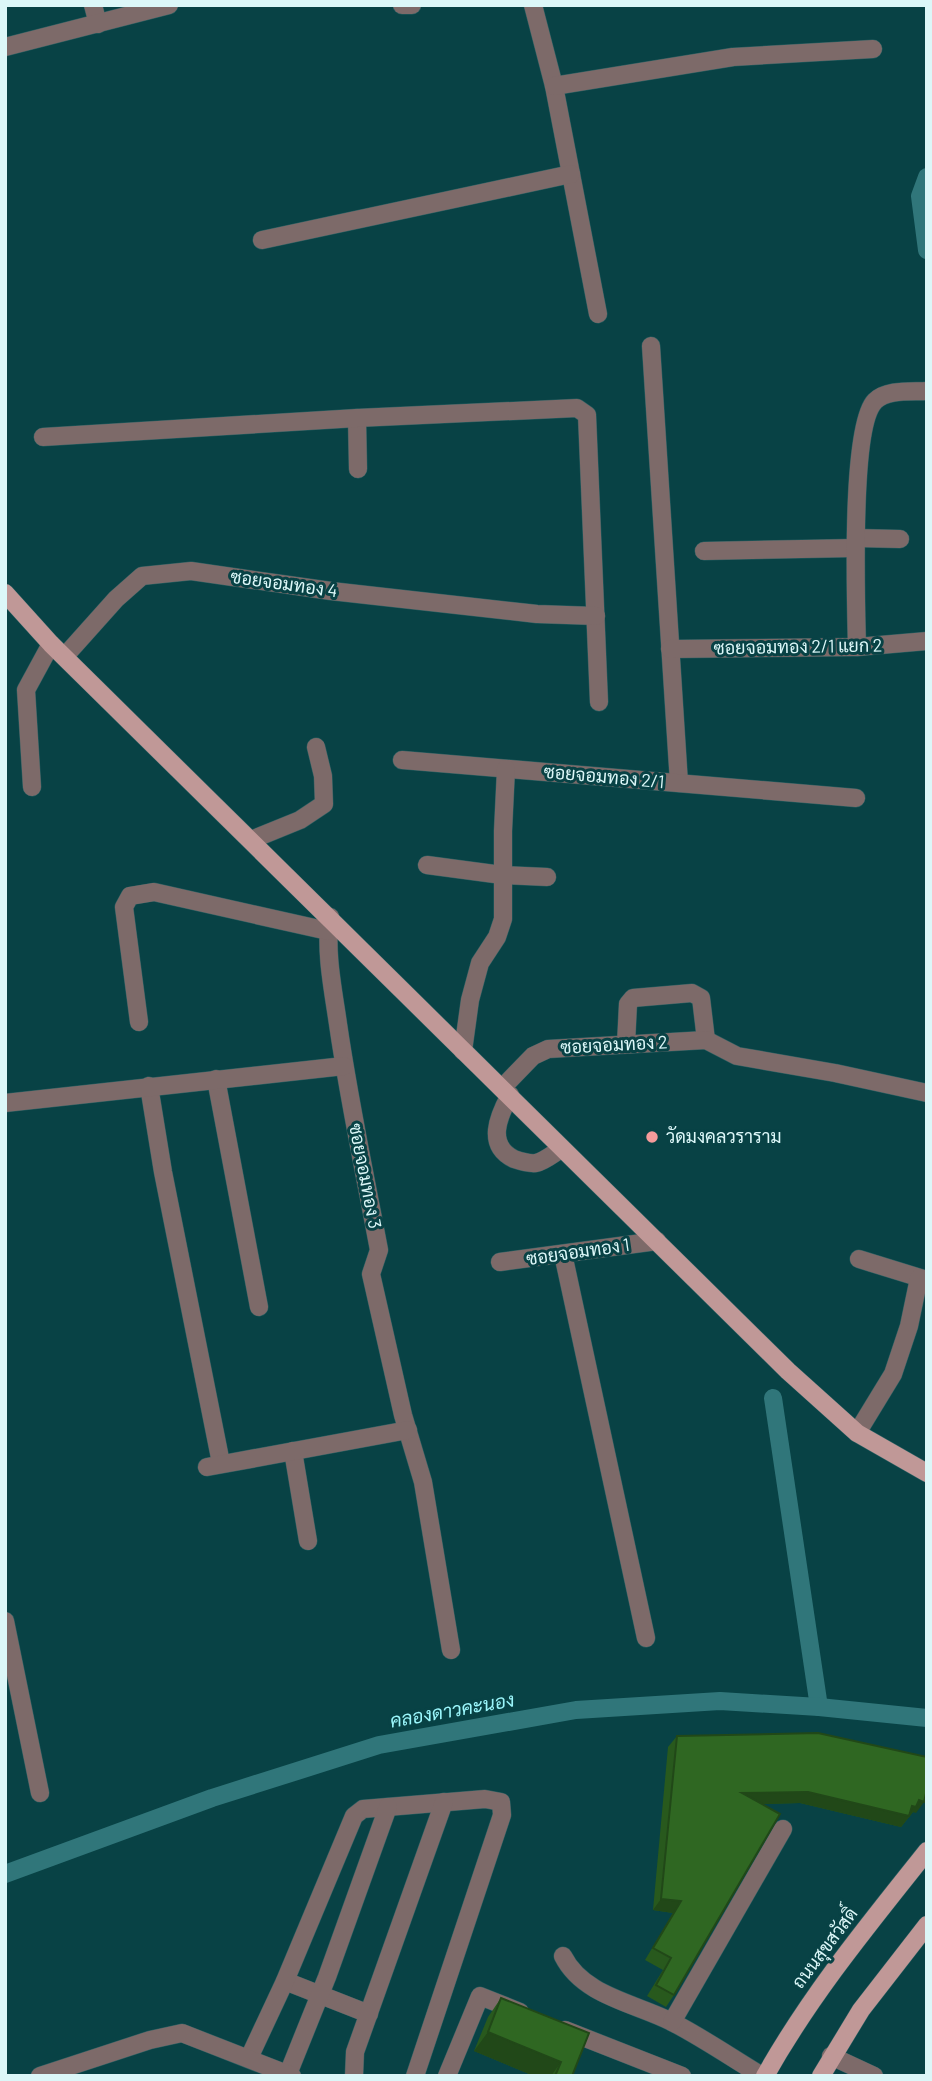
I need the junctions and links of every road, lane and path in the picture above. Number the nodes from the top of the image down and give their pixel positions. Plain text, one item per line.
1 (93, 5) edge
2 (169, 5) edge
3 (402, 5) edge
4 (412, 5) edge
5 (533, 5) edge
6 (98, 24) junction
7 (5, 47) edge
8 (873, 49) dead end
9 (554, 86) junction
10 (571, 174) junction
11 (262, 240) dead end
12 (598, 314) dead end
13 (650, 346) dead end
14 (927, 391) edge
15 (357, 418) junction
16 (43, 437) dead end
17 (358, 469) dead end
18 (900, 539) dead end
19 (855, 543) junction
20 (704, 551) dead end
21 (5, 593) edge
22 (596, 616) junction
23 (927, 641) edge
24 (857, 647) junction
25 (670, 649) junction
26 (58, 650) junction
27 (599, 702) dead end
28 (316, 747) dead end
29 (402, 760) dead end
30 (506, 769) junction
31 (679, 783) junction
32 (32, 787) dead end
33 (856, 798) dead end
34 (251, 840) junction
35 (427, 865) dead end
36 (502, 875) junction
37 (547, 877) dead end
38 (329, 924) junction
39 (139, 1022) dead end
40 (706, 1040) junction
41 (626, 1044) junction
42 (463, 1051) junction
43 (344, 1066) junction
44 (216, 1079) junction
45 (149, 1086) junction
46 (506, 1092) junction
47 (927, 1093) edge
48 (5, 1102) edge
49 (561, 1149) junction
50 (657, 1241) junction
51 (563, 1254) junction
52 (859, 1259) dead end
53 (500, 1262) dead end
54 (923, 1279) edge
55 (259, 1307) dead end
56 (408, 1430) junction
57 (857, 1433) junction
58 (293, 1451) junction
59 (927, 1473) edge
60 (308, 1541) dead end
61 (5, 1621) edge
62 (646, 1638) dead end
63 (451, 1650) dead end
64 (40, 1793) dead end
65 (444, 1802) junction
66 (388, 1807) junction
67 (783, 1829) edge
68 (927, 1851) edge
69 (927, 1925) edge
70 (563, 1956) dead end
71 (285, 1981) junction
72 (319, 1996) junction
73 (369, 2014) junction
74 (672, 2022) junction
75 (831, 2056) junction
76 (256, 2066) edge
77 (290, 2075) edge
78 (40, 2076) edge
79 (354, 2076) edge
80 (415, 2076) edge
81 (447, 2076) edge
82 (682, 2076) edge
83 (764, 2076) edge
84 (821, 2076) edge
85 (874, 2076) edge

1 - 6 street
2 - 6 street
3 - 4 street
5 - 9 street
6 - 7 street
8 - 9 street
9 - 10 street
10 - 11 street
10 - 12 street
13 - 25 street, ซอยจอมทอง 2/1
14 - 19 street
15 - 16 street
15 - 17 street
15 - 22 street
18 - 19 street
19 - 20 street
19 - 24 street
21 - 26 main road
22 - 26 street, ซอยจอมทอง 4
22 - 27 street
23 - 24 street, ซอยจอมทอง 2/1 แยก 2
24 - 25 street, ซอยจอมทอง 2/1 แยก 2
25 - 31 street, ซอยจอมทอง 2/1
26 - 32 street, ซอยจอมทอง 4
26 - 34 main road
28 - 34 street
29 - 30 street, ซอยจอมทอง 2/1
30 - 31 street, ซอยจอมทอง 2/1
30 - 36 street
31 - 33 street
34 - 38 main road
35 - 36 street
36 - 37 street
36 - 42 street
38 - 39 street
38 - 42 main road
38 - 43 street, ซอยจอมทอง 3
40 - 41 street, ซอยจอมทอง 2
40 - 41 street
40 - 47 street
41 - 46 street, ซอยจอมทอง 2
42 - 46 main road
43 - 44 street
43 - 56 street, ซอยจอมทอง 3
44 - 45 street
44 - 55 street
45 - 48 street
45 - 58 street
46 - 49 main road
46 - 49 street
49 - 50 main road
50 - 51 street, ซอยจอมทอง 1
50 - 57 main road
51 - 53 street, ซอยจอมทอง 1
51 - 62 street
52 - 54 street
54 - 57 street
56 - 58 street
56 - 63 street, ซอยจอมทอง 3
57 - 59 main road
58 - 60 street
61 - 64 street
65 - 66 street
65 - 73 street
65 - 80 street
66 - 71 street
66 - 72 street
67 - 74 street
68 - 83 main road, ถนนสุขสวัสดิ์
69 - 75 main road
70 - 74 street
71 - 72 street
71 - 76 street
72 - 73 street
72 - 77 street
73 - 79 street
74 - 83 street
75 - 84 main road
75 - 85 street
76 - 77 street
76 - 78 street
81 - 82 street

